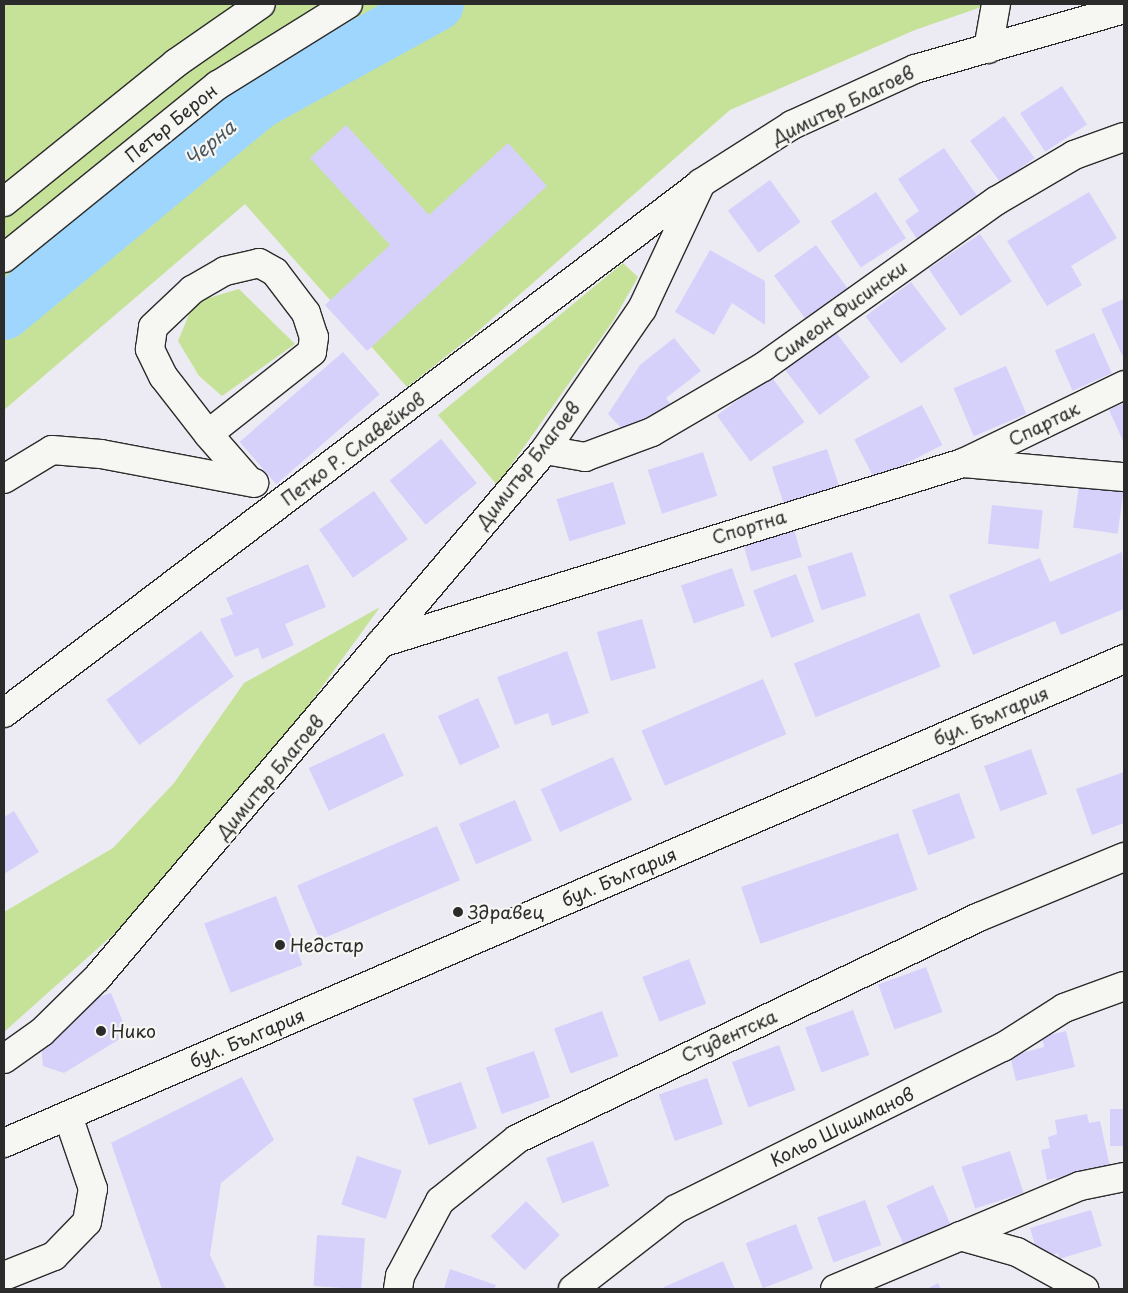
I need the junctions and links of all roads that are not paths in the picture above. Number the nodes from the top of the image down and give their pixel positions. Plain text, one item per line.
1 (261, 4) edge
2 (348, 4) edge
3 (996, 7) edge
4 (1124, 9) edge
5 (988, 49) junction
6 (1124, 137) edge
7 (702, 183) junction
8 (4, 202) edge
9 (4, 258) edge
10 (1124, 385) edge
11 (208, 434) junction
12 (545, 450) junction
13 (963, 462) junction
14 (1124, 477) edge
15 (4, 479) edge
16 (249, 481) junction
17 (282, 502) junction
18 (381, 643) junction
19 (1124, 659) edge
20 (4, 713) edge
21 (1124, 857) edge
22 (1124, 986) edge
23 (4, 1059) edge
24 (68, 1116) junction
25 (4, 1143) edge
26 (1124, 1177) edge
27 (960, 1236) junction
28 (4, 1276) edge
29 (398, 1289) edge
30 (573, 1289) edge
31 (835, 1289) edge
32 (1084, 1289) edge

1 - 8 street
2 - 9 street, Петър Берон
3 - 5 street
4 - 5 street, Димитър Благоев
5 - 7 street, Димитър Благоев
6 - 12 street, Симеон Фисински
7 - 12 street, Димитър Благоев
7 - 17 street, Петко Р. Славейков
10 - 13 street, Спартак
11 - 11 street
11 - 16 street
12 - 18 street, Димитър Благоев
13 - 14 street, Спортна
13 - 18 street, Спортна
15 - 16 street
16 - 17 street
17 - 20 street, Петко Р. Славейков
18 - 23 street, Димитър Благоев
19 - 24 street, бул. България
21 - 29 street, Студентска
22 - 30 street, Кольо Шишманов
24 - 25 street, бул. България
24 - 28 street
26 - 27 street
27 - 31 street
27 - 32 street

